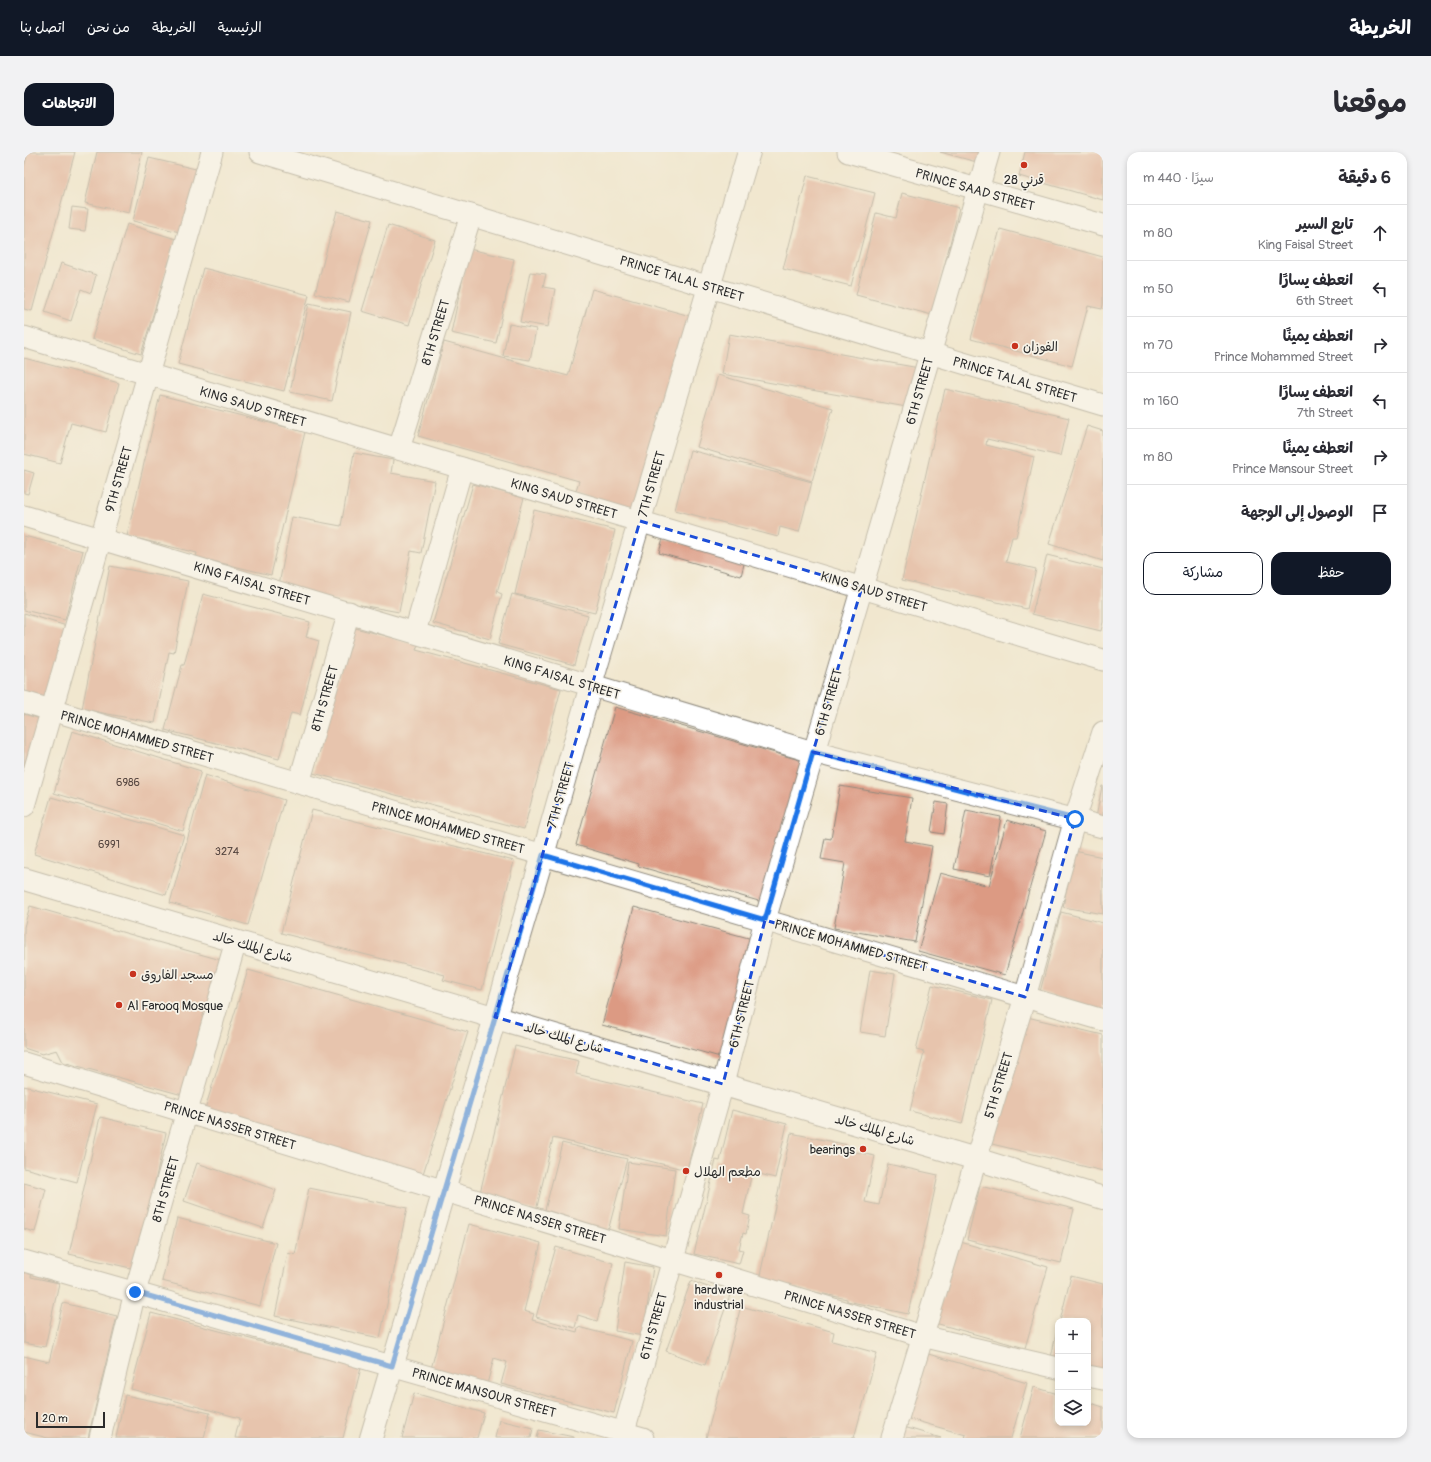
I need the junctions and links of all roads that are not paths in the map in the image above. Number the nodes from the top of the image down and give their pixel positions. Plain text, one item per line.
1 (212, 152) edge
2 (260, 152) edge
3 (749, 152) edge
4 (848, 152) edge
5 (988, 152) edge
6 (891, 158) edge
7 (978, 189) junction
8 (471, 215) junction
9 (1103, 225) edge
10 (709, 287) junction
11 (24, 337) edge
12 (930, 353) junction
13 (148, 375) junction
14 (1103, 405) edge
15 (399, 450) junction
16 (462, 468) junction
17 (24, 516) edge
18 (640, 521) junction
19 (101, 538) junction
20 (862, 587) junction
21 (349, 612) junction
22 (415, 632) junction
23 (1103, 660) edge
24 (591, 685) junction
25 (24, 702) edge
26 (51, 711) junction
27 (1103, 732) edge
28 (813, 752) junction
29 (299, 783) junction
30 (24, 806) edge
31 (1075, 819) junction
32 (1103, 827) edge
33 (543, 855) junction
34 (24, 879) edge
35 (765, 920) junction
36 (236, 941) junction
37 (1025, 996) junction
38 (495, 1017) junction
39 (1103, 1020) edge
40 (24, 1063) edge
41 (723, 1084) junction
42 (186, 1112) junction
43 (976, 1159) junction
44 (443, 1190) junction
45 (1103, 1198) edge
46 (672, 1259) junction
47 (24, 1261) edge
48 (135, 1292) junction
49 (922, 1336) junction
50 (392, 1366) junction
51 (1055, 1367) edge
52 (1091, 1377) edge
53 (1103, 1379) edge
54 (622, 1435) edge
55 (100, 1438) edge
56 (371, 1438) edge
57 (643, 1438) edge
58 (892, 1438) edge

1 - 13 street, 9TH STREET
2 - 8 street, PRINCE TALAL STREET
3 - 10 street, 7TH STREET
4 - 6 street, PRINCE SAAD STREET
5 - 7 street, 6TH STREET
6 - 7 street, PRINCE SAAD STREET
7 - 9 street, PRINCE SAAD STREET
7 - 12 street, 6TH STREET
8 - 10 street, PRINCE TALAL STREET
8 - 15 street, 8TH STREET
10 - 12 street, PRINCE TALAL STREET
10 - 18 street, 7TH STREET
11 - 13 street, KING SAUD STREET
12 - 14 street, PRINCE TALAL STREET
12 - 20 street, 6TH STREET
13 - 15 street, KING SAUD STREET
13 - 19 street, 9TH STREET
15 - 16 street, KING SAUD STREET
16 - 18 street, KING SAUD STREET
16 - 22 street
17 - 19 street, KING FAISAL STREET
18 - 20 street, KING SAUD STREET
18 - 24 street, 7TH STREET
19 - 21 street, KING FAISAL STREET
19 - 26 street, 9TH STREET
20 - 23 street, KING SAUD STREET
20 - 28 street, 6TH STREET
21 - 22 street, KING FAISAL STREET
21 - 29 street, 8TH STREET
22 - 24 street, KING FAISAL STREET
24 - 28 street, KING FAISAL STREET
24 - 33 street, 7TH STREET
25 - 26 street, PRINCE MOHAMMED STREET
26 - 29 street, PRINCE MOHAMMED STREET
26 - 30 street, 9TH STREET
27 - 31 street, 5TH STREET
28 - 31 street, KING FAISAL STREET
28 - 35 street, 6TH STREET
29 - 33 street, PRINCE MOHAMMED STREET
31 - 32 street, KING FAISAL STREET
31 - 37 street, 5TH STREET
33 - 35 street, PRINCE MOHAMMED STREET
33 - 38 street, 7TH STREET
34 - 36 street, شارع الملك خالد
35 - 37 street, PRINCE MOHAMMED STREET
35 - 41 street, 6TH STREET
36 - 38 street, شارع الملك خالد
36 - 42 street, 8TH STREET
37 - 39 street, PRINCE MOHAMMED STREET
37 - 43 street, 5TH STREET
38 - 41 street, شارع الملك خالد
38 - 44 street, 7TH STREET
40 - 42 street, PRINCE NASSER STREET
41 - 43 street, شارع الملك خالد
41 - 46 street, 6TH STREET
42 - 44 street, PRINCE NASSER STREET
42 - 48 street, 8TH STREET
43 - 45 street, شارع الملك خالد
43 - 49 street, 5TH STREET
44 - 46 street, PRINCE NASSER STREET
44 - 50 street, 7TH STREET
46 - 49 street, PRINCE NASSER STREET
46 - 54 street, 6TH STREET
47 - 48 street, PRINCE MANSOUR STREET
48 - 50 street, PRINCE MANSOUR STREET
48 - 55 street, 8TH STREET
49 - 51 street, PRINCE NASSER STREET
49 - 58 street, 5TH STREET
50 - 54 street, PRINCE MANSOUR STREET
50 - 56 street, 7TH STREET
52 - 53 street
54 - 57 street, PRINCE MANSOUR STREET

